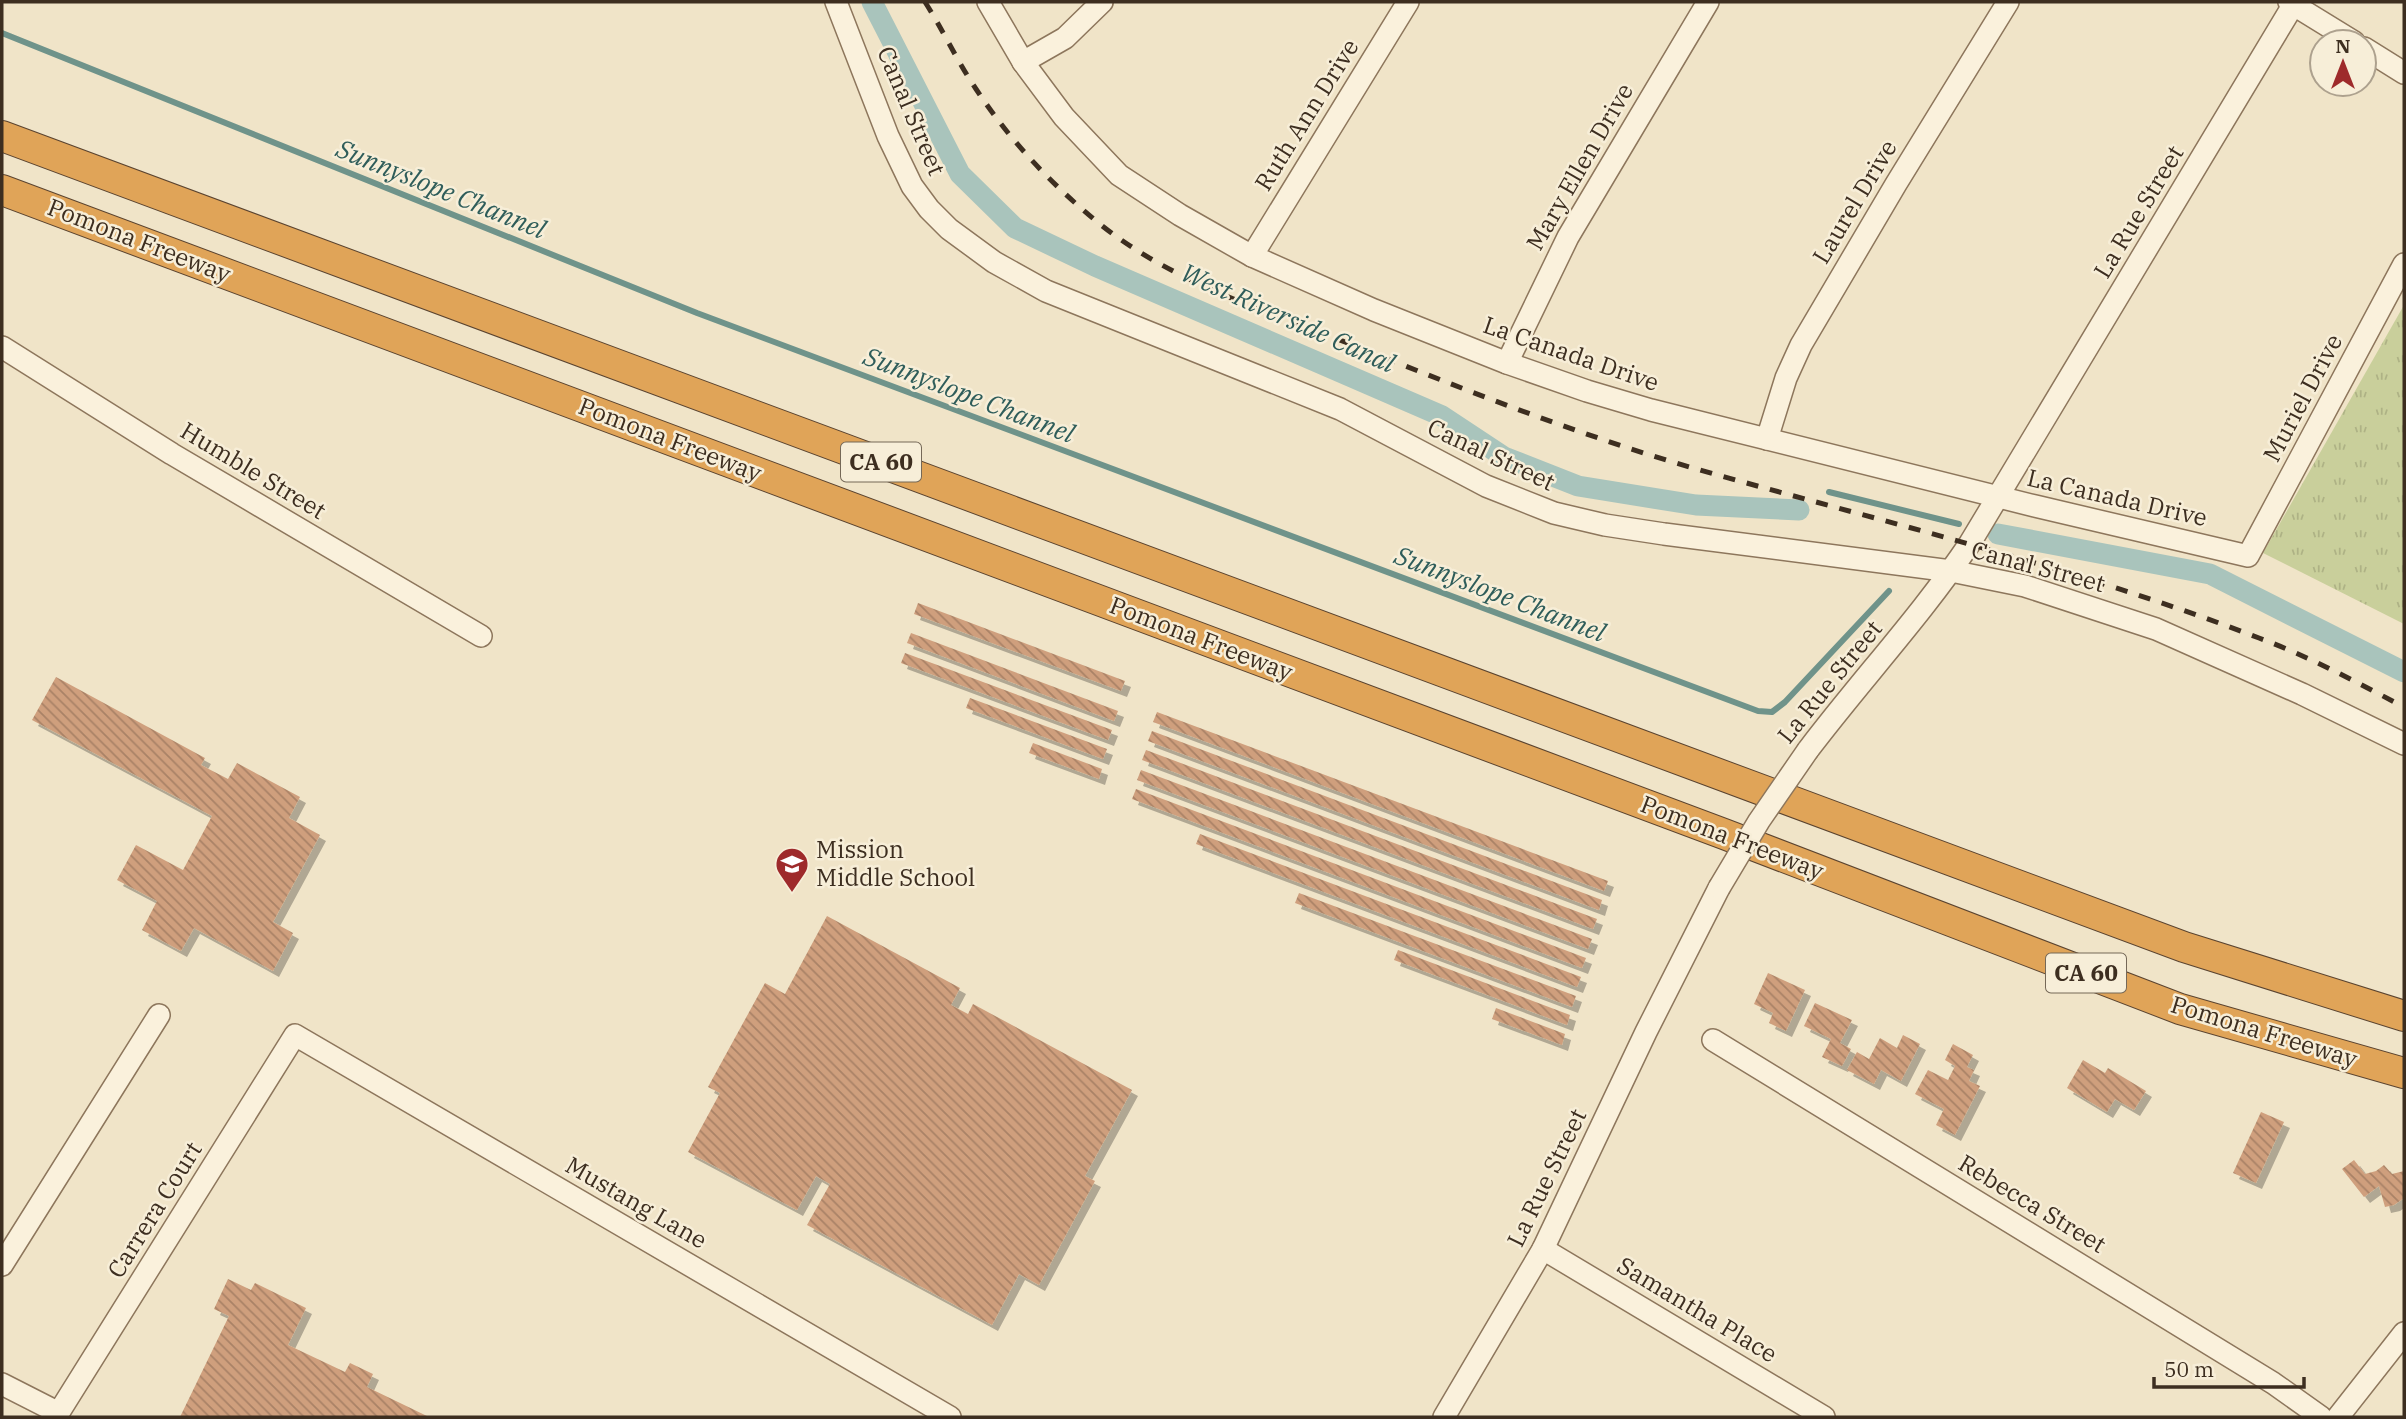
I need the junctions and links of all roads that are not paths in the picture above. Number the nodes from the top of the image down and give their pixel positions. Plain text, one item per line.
1 (836, 2) edge
2 (988, 2) edge
3 (1101, 2) edge
4 (1408, 2) edge
5 (1708, 2) edge
6 (2008, 2) edge
7 (2293, 3) edge
8 (2332, 28) edge
9 (2378, 57) edge
10 (1023, 62) junction
11 (2404, 73) edge
12 (2, 136) edge
13 (2, 190) edge
14 (1252, 256) junction
15 (2404, 264) edge
16 (2, 348) edge
17 (1507, 363) junction
18 (1766, 439) junction
19 (1998, 496) junction
20 (2248, 556) joint
21 (1951, 571) junction
22 (481, 636) dead end
23 (2404, 744) edge
24 (159, 1015) dead end
25 (2404, 1016) edge
26 (295, 1035) joint
27 (1713, 1041) dead end
28 (2404, 1073) edge
29 (1543, 1248) junction
30 (2, 1265) edge
31 (2404, 1333) edge
32 (2, 1384) edge
33 (58, 1415) edge
34 (950, 1417) edge
35 (1444, 1417) edge
36 (1824, 1417) edge
37 (2320, 1417) edge
38 (2338, 1417) edge

1 - 21 street, Canal Street
2 - 10 street, La Canada Drive
3 - 10 street
4 - 14 street, Ruth Ann Drive
5 - 17 street, Mary Ellen Drive
6 - 18 street, Laurel Drive
7 - 8 street
7 - 19 street, La Rue Street
9 - 11 street
10 - 14 street, La Canada Drive
12 - 25 highway, Pomona Freeway / CA 60
13 - 28 highway, Pomona Freeway / CA 60
14 - 17 street, La Canada Drive
15 - 20 street, Muriel Drive
16 - 22 street, Humble Street
17 - 18 street, La Canada Drive
18 - 19 street, La Canada Drive
19 - 20 street, La Canada Drive
19 - 21 street, La Rue Street
21 - 23 street, Canal Street
21 - 29 street, La Rue Street, bridge
24 - 30 street
26 - 33 street, Carrera Court
26 - 34 street, Mustang Lane
27 - 37 street, Rebecca Street
29 - 35 street, La Rue Street
29 - 36 street, Samantha Place
31 - 38 street
32 - 33 street, Carrera Court

